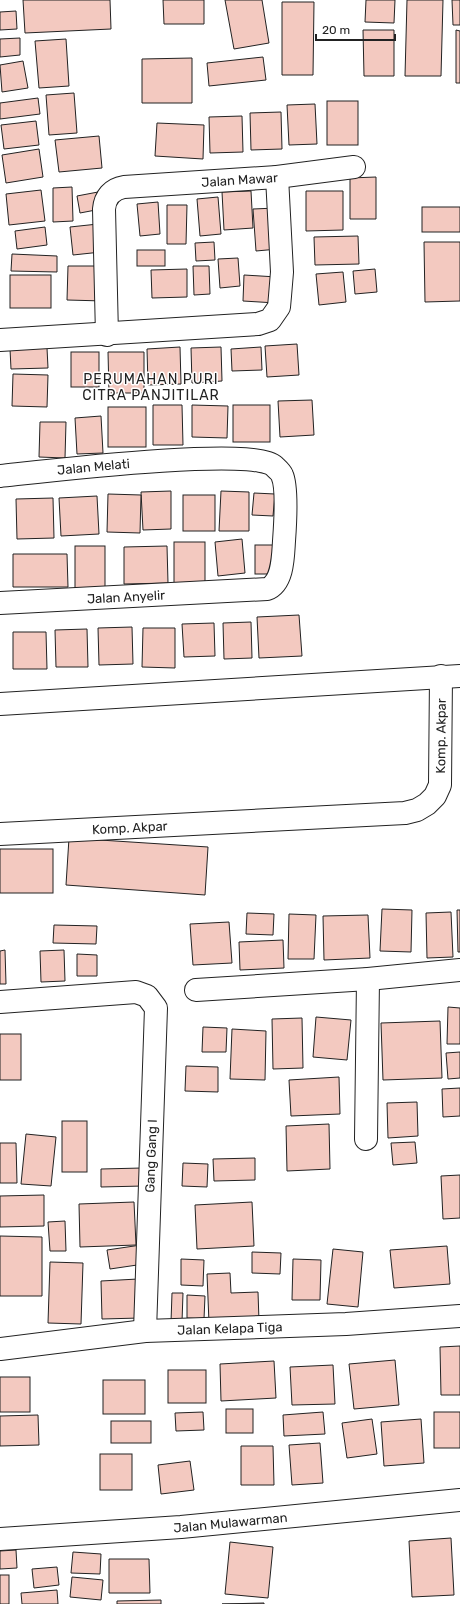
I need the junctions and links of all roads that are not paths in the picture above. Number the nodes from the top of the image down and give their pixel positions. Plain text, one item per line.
1 (354, 166) dead end
2 (277, 178) junction
3 (108, 335) junction
4 (0, 340) edge
5 (0, 476) edge
6 (252, 590) joint
7 (0, 603) edge
8 (450, 676) edge
9 (0, 704) edge
10 (0, 834) edge
11 (460, 970) edge
12 (368, 979) junction
13 (196, 990) dead end
14 (0, 1002) edge
15 (366, 1139) dead end
16 (460, 1316) edge
17 (145, 1332) junction
18 (0, 1349) edge
19 (460, 1500) edge
20 (0, 1539) edge

1 - 2 street
2 - 3 street, Jalan Mawar
2 - 3 street, Jalan Mawar
3 - 4 street, Jalan Mawar
5 - 6 street, Jalan Melati
6 - 7 street, Jalan Anyelir
8 - 9 street, Komp. Akpar
8 - 10 street, Komp. Akpar
11 - 12 street
12 - 13 street
12 - 15 street
14 - 17 street, Gang Gang I
16 - 17 street, Jalan Kelapa Tiga
17 - 18 street, Jalan Kelapa Tiga
19 - 20 street, Jalan Mulawarman

